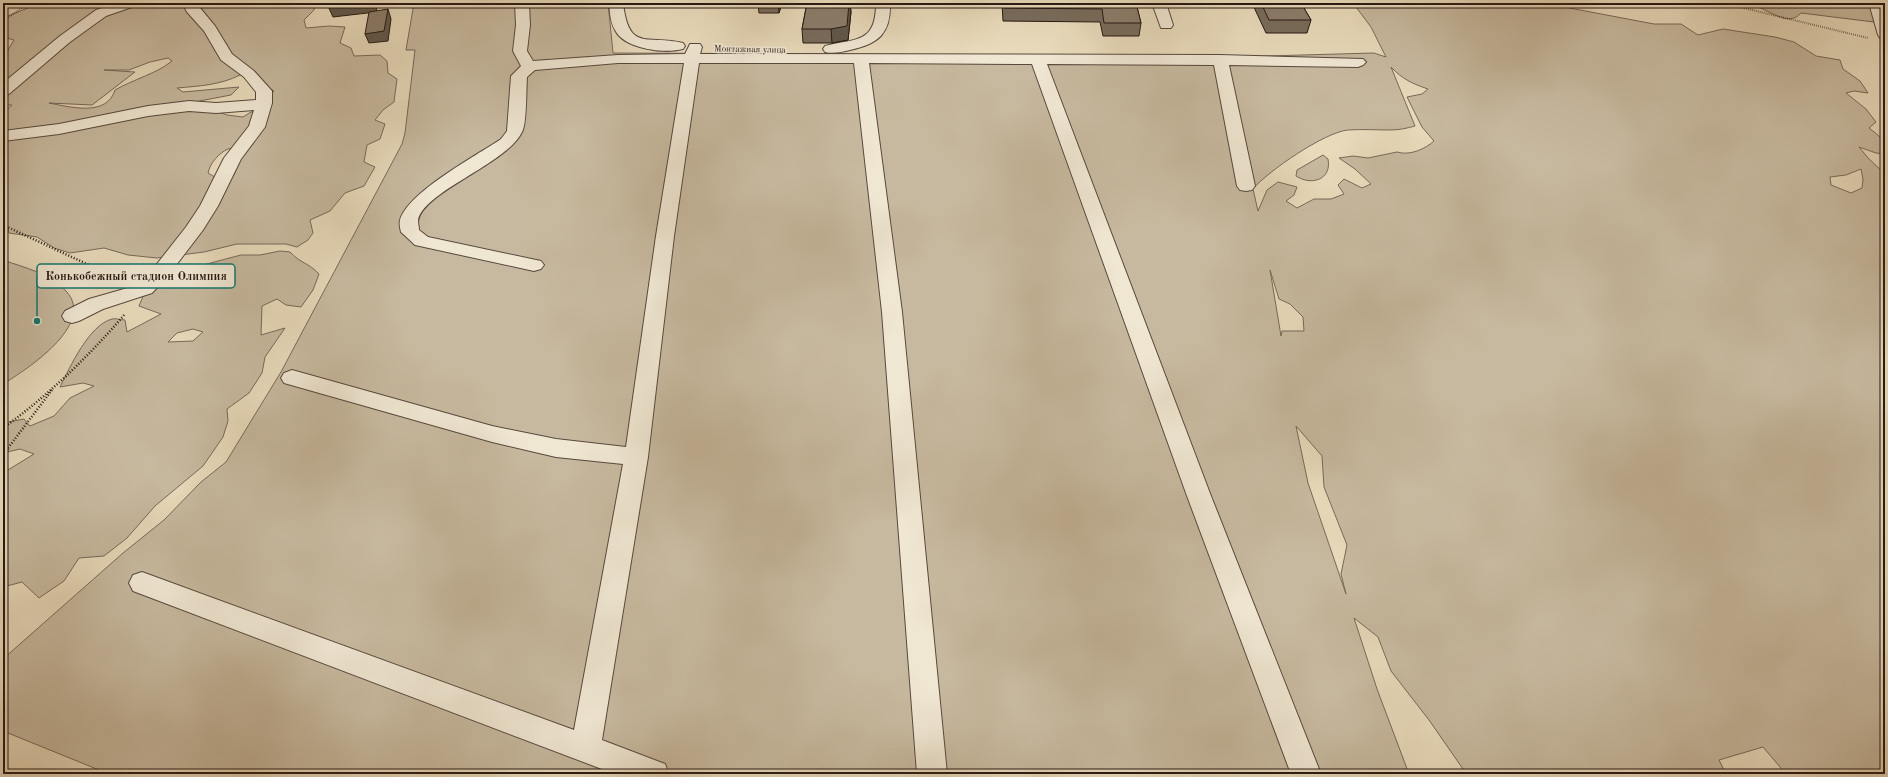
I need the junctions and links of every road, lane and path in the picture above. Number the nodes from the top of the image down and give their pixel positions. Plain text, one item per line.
1 (29, 3) edge
2 (130, 3) edge
3 (189, 3) edge
4 (522, 3) edge
5 (616, 3) edge
6 (883, 3) edge
7 (1160, 3) edge
8 (1723, 3) edge
9 (1876, 3) edge
10 (105, 8) edge
11 (3, 21) edge
12 (1166, 25) dead end
13 (1879, 37) edge
14 (694, 53) junction
15 (854, 53) junction
16 (1294, 55) dead end
17 (1220, 60) junction
18 (1038, 61) junction
19 (1358, 62) dead end
20 (530, 66) junction
21 (6, 86) edge
22 (264, 103) junction
23 (3, 136) edge
24 (1246, 186) dead end
25 (3, 225) edge
26 (534, 265) dead end
27 (145, 289) junction
28 (96, 304) junction
29 (72, 316) dead end
30 (292, 378) dead end
31 (56, 385) junction
32 (3, 428) edge
33 (3, 455) edge
34 (636, 457) junction
35 (142, 583) dead end
36 (586, 748) junction
37 (654, 774) edge
38 (932, 774) edge
39 (1306, 774) edge

1 - 11 path
2 - 10 street
3 - 22 street
4 - 20 street
5 - 14 street
6 - 15 street
7 - 12 street
8 - 13 path
9 - 13 street
10 - 21 street
14 - 15 street
14 - 20 street
14 - 34 street
15 - 16 street
15 - 18 street
15 - 38 street
17 - 18 street
17 - 19 street
17 - 24 street
18 - 39 street
20 - 26 street
22 - 23 street
22 - 27 street
25 - 28 path
27 - 28 street
27 - 31 path
28 - 29 street
30 - 34 street
31 - 32 path
31 - 33 path
34 - 36 street
35 - 36 street
36 - 37 street

